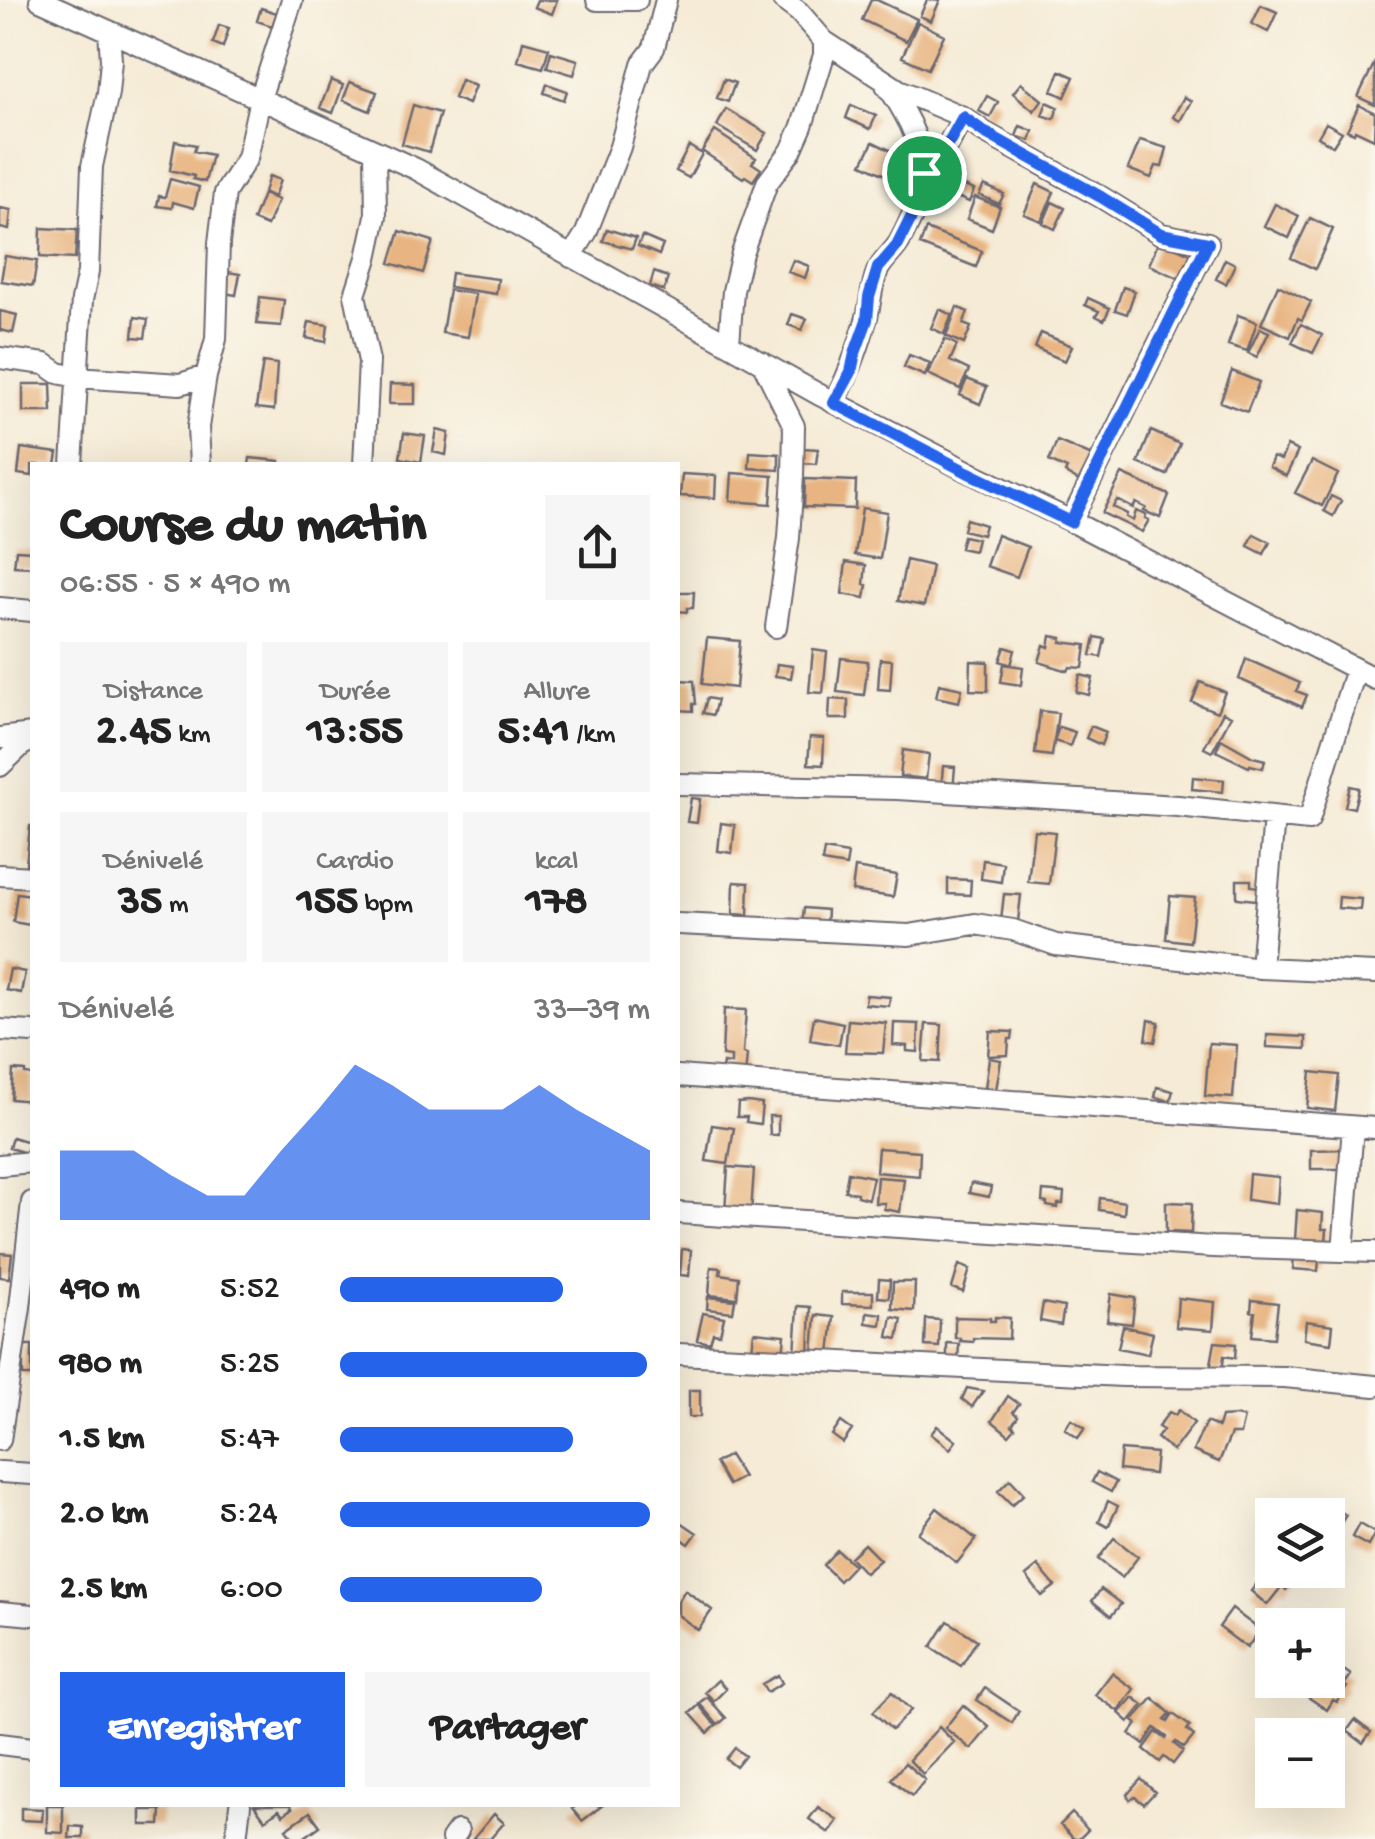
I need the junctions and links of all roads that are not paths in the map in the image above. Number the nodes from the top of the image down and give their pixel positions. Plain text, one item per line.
1 (40, 0) edge
2 (292, 0) edge
3 (597, 0) edge
4 (638, 0) edge
5 (666, 0) edge
6 (783, 0) edge
7 (109, 31) junction
8 (824, 40) junction
9 (875, 73) junction
10 (260, 98) junction
11 (963, 117) junction
12 (375, 150) junction
13 (924, 173) junction
14 (572, 257) junction
15 (729, 343) junction
16 (0, 358) edge
17 (761, 361) junction
18 (206, 376) junction
19 (77, 377) junction
20 (834, 403) junction
21 (72, 462) edge
22 (200, 462) edge
23 (364, 462) edge
24 (1071, 522) junction
25 (0, 608) edge
26 (30, 611) edge
27 (776, 627) dead end
28 (1356, 668) junction
29 (1375, 679) edge
30 (30, 737) edge
31 (0, 738) edge
32 (30, 739) edge
33 (0, 766) edge
34 (680, 784) edge
35 (1274, 817) junction
36 (0, 875) edge
37 (30, 877) edge
38 (680, 924) edge
39 (1261, 968) junction
40 (1375, 974) edge
41 (0, 1030) edge
42 (30, 1032) edge
43 (680, 1076) edge
44 (1353, 1127) junction
45 (1375, 1128) edge
46 (30, 1162) edge
47 (0, 1165) edge
48 (680, 1213) edge
49 (30, 1217) edge
50 (1343, 1251) junction
51 (1375, 1252) edge
52 (18, 1307) edge
53 (680, 1354) edge
54 (1375, 1386) edge
55 (0, 1440) edge
56 (0, 1472) edge
57 (30, 1474) edge
58 (0, 1612) edge
59 (30, 1615) edge
60 (0, 1744) edge
61 (30, 1748) edge
62 (240, 1807) edge
63 (236, 1839) edge

1 - 7 street
2 - 10 street
3 - 4 street
5 - 14 street
6 - 8 street
7 - 10 street
7 - 19 street
8 - 9 street
8 - 15 street
9 - 11 street
9 - 13 street
10 - 12 street
10 - 18 street
11 - 13 street
11 - 24 street
12 - 14 street
12 - 23 street
13 - 20 street
14 - 15 street
15 - 17 street
16 - 19 street
17 - 20 street
17 - 27 street
18 - 19 street
18 - 22 street
19 - 21 street
20 - 24 street
24 - 28 street
25 - 26 street
28 - 29 street
28 - 35 street
30 - 31 street
32 - 33 street
34 - 35 street
35 - 39 street
36 - 37 street
38 - 39 street
39 - 40 street
41 - 42 street
43 - 44 street
44 - 45 street
44 - 50 street
46 - 47 street
48 - 50 street
49 - 52 street
50 - 51 street
52 - 55 street
53 - 54 street
56 - 57 street
58 - 59 street
60 - 61 street
62 - 63 street

